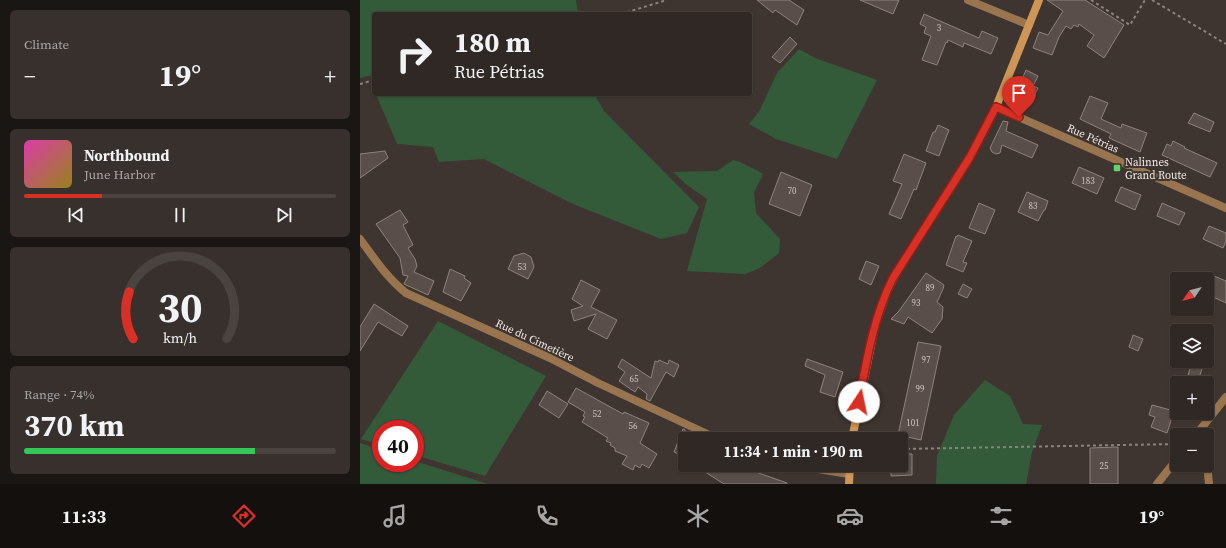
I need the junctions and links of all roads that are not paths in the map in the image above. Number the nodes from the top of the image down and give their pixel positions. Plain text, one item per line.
1 (968, 0) edge
2 (1039, 0) edge
3 (1029, 25) junction
4 (996, 107) junction
5 (1226, 208) edge
6 (360, 239) edge
7 (1226, 397) edge
8 (1203, 428) edge
9 (703, 432) edge
10 (853, 432) edge
11 (1170, 468) edge
12 (837, 472) edge
13 (1208, 472) edge
14 (849, 474) joint
15 (849, 484) edge
16 (1157, 484) edge
17 (1209, 484) edge

1 - 3 street
2 - 3 street
3 - 4 street
4 - 5 street, Rue Pétrias
4 - 10 street
6 - 9 street, Rue du Cimetière
7 - 8 street
11 - 16 street
12 - 14 street
13 - 17 street
14 - 15 street

